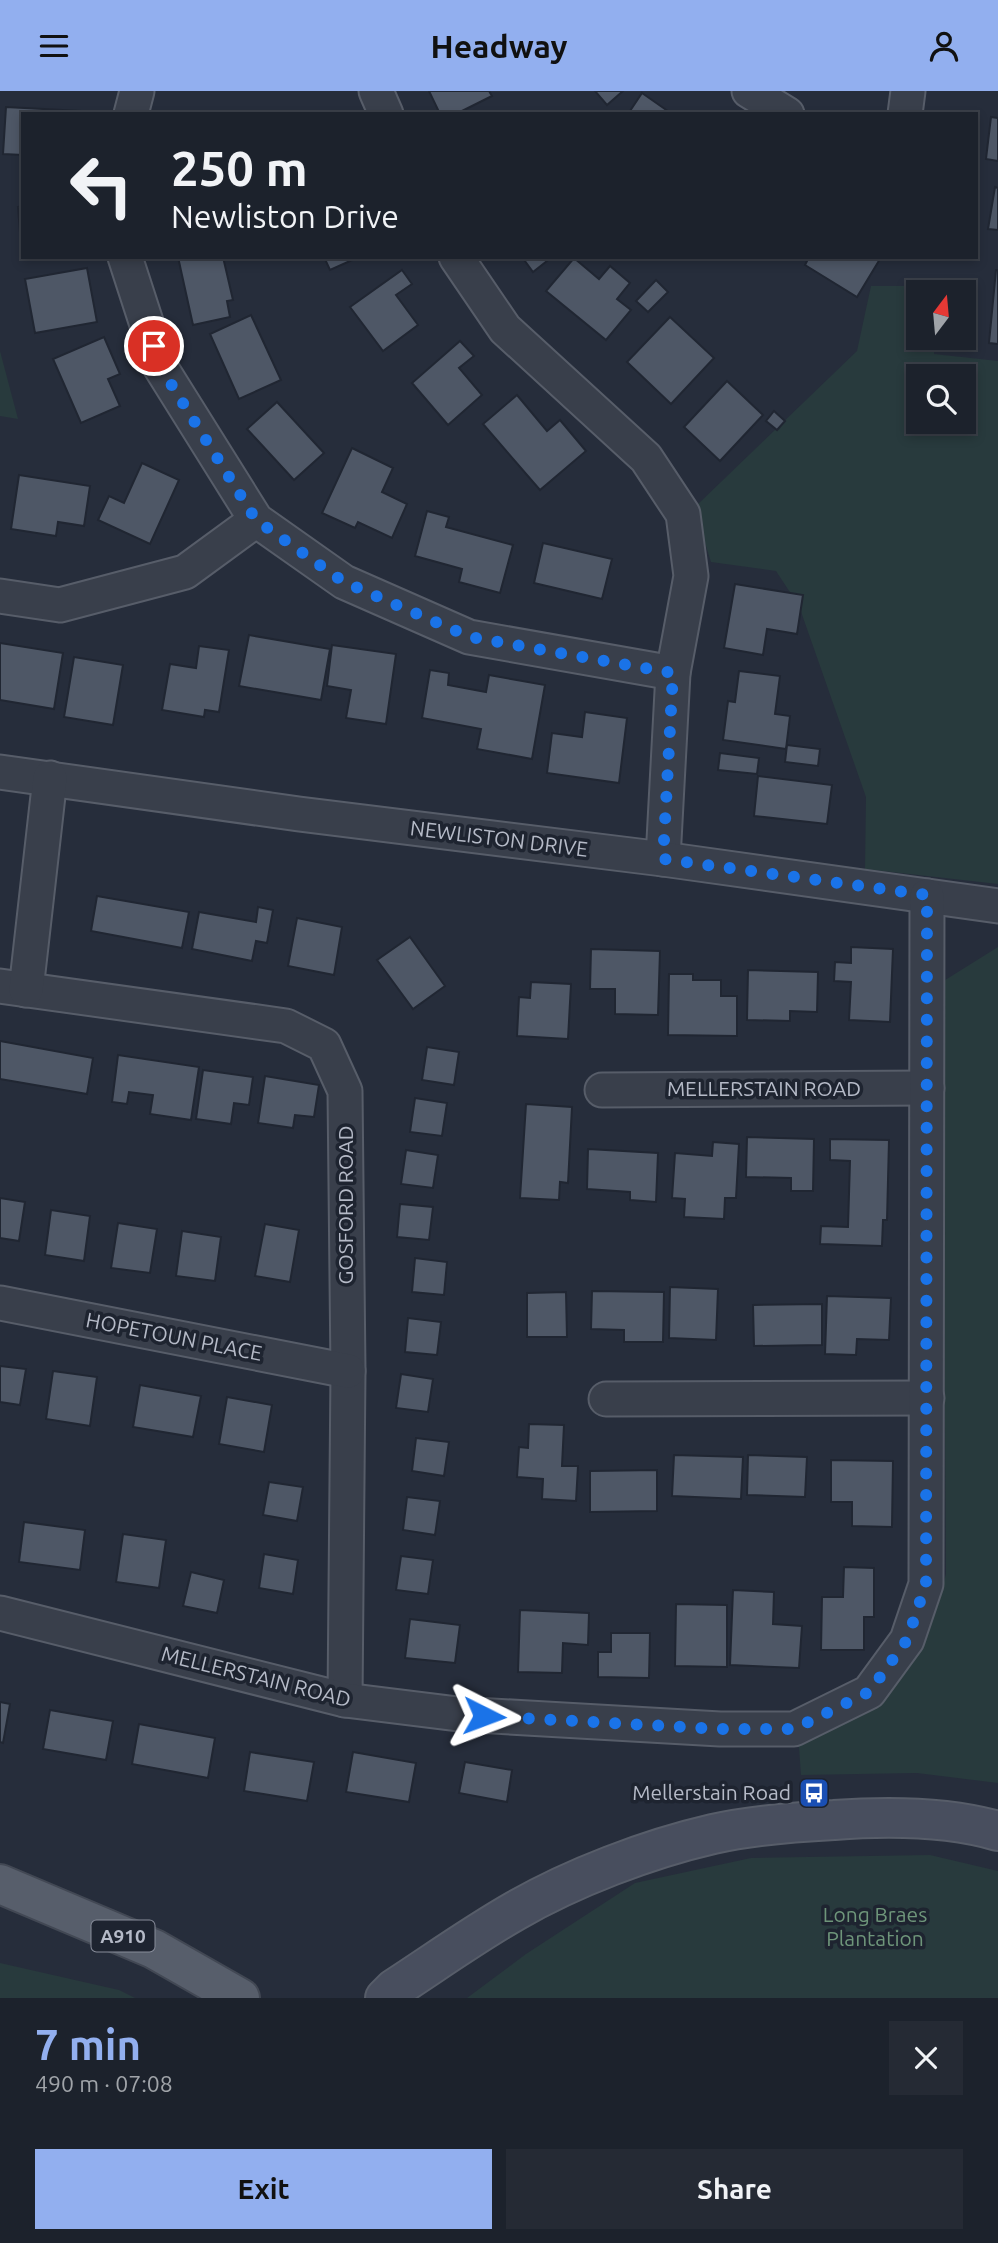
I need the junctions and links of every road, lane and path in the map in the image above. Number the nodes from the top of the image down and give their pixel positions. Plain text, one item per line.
1 (136, 91) edge
2 (376, 91) edge
3 (749, 91) edge
4 (908, 91) edge
5 (131, 112) edge
6 (385, 112) edge
7 (784, 112) edge
8 (905, 112) edge
9 (126, 259) edge
10 (457, 259) edge
11 (256, 520) junction
12 (0, 596) edge
13 (673, 673) junction
14 (0, 772) edge
15 (50, 778) junction
16 (663, 859) junction
17 (927, 895) junction
18 (998, 906) edge
19 (13, 988) edge
20 (927, 1088) junction
21 (602, 1090) dead end
22 (0, 1303) edge
23 (348, 1371) junction
24 (927, 1398) junction
25 (606, 1399) dead end
26 (0, 1613) edge
27 (345, 1700) junction
28 (998, 1831) edge
29 (0, 1884) edge
30 (240, 1998) edge
31 (385, 1998) edge

1 - 5 street
2 - 6 street
3 - 7 street
4 - 8 street
9 - 11 street
10 - 13 street
11 - 12 street
11 - 13 street
13 - 16 street
14 - 15 street, NEWLISTON DRIVE
15 - 16 street, NEWLISTON DRIVE
15 - 19 street
16 - 17 street, NEWLISTON DRIVE
17 - 18 street, NEWLISTON DRIVE
17 - 20 street, MELLERSTAIN ROAD
19 - 23 street, GOSFORD ROAD
20 - 21 street, MELLERSTAIN ROAD
20 - 24 street, MELLERSTAIN ROAD
22 - 23 street, HOPETOUN PLACE
23 - 27 street, GOSFORD ROAD
24 - 25 street
24 - 27 street, MELLERSTAIN ROAD
26 - 27 street, MELLERSTAIN ROAD
28 - 31 street
29 - 30 main road, A910

